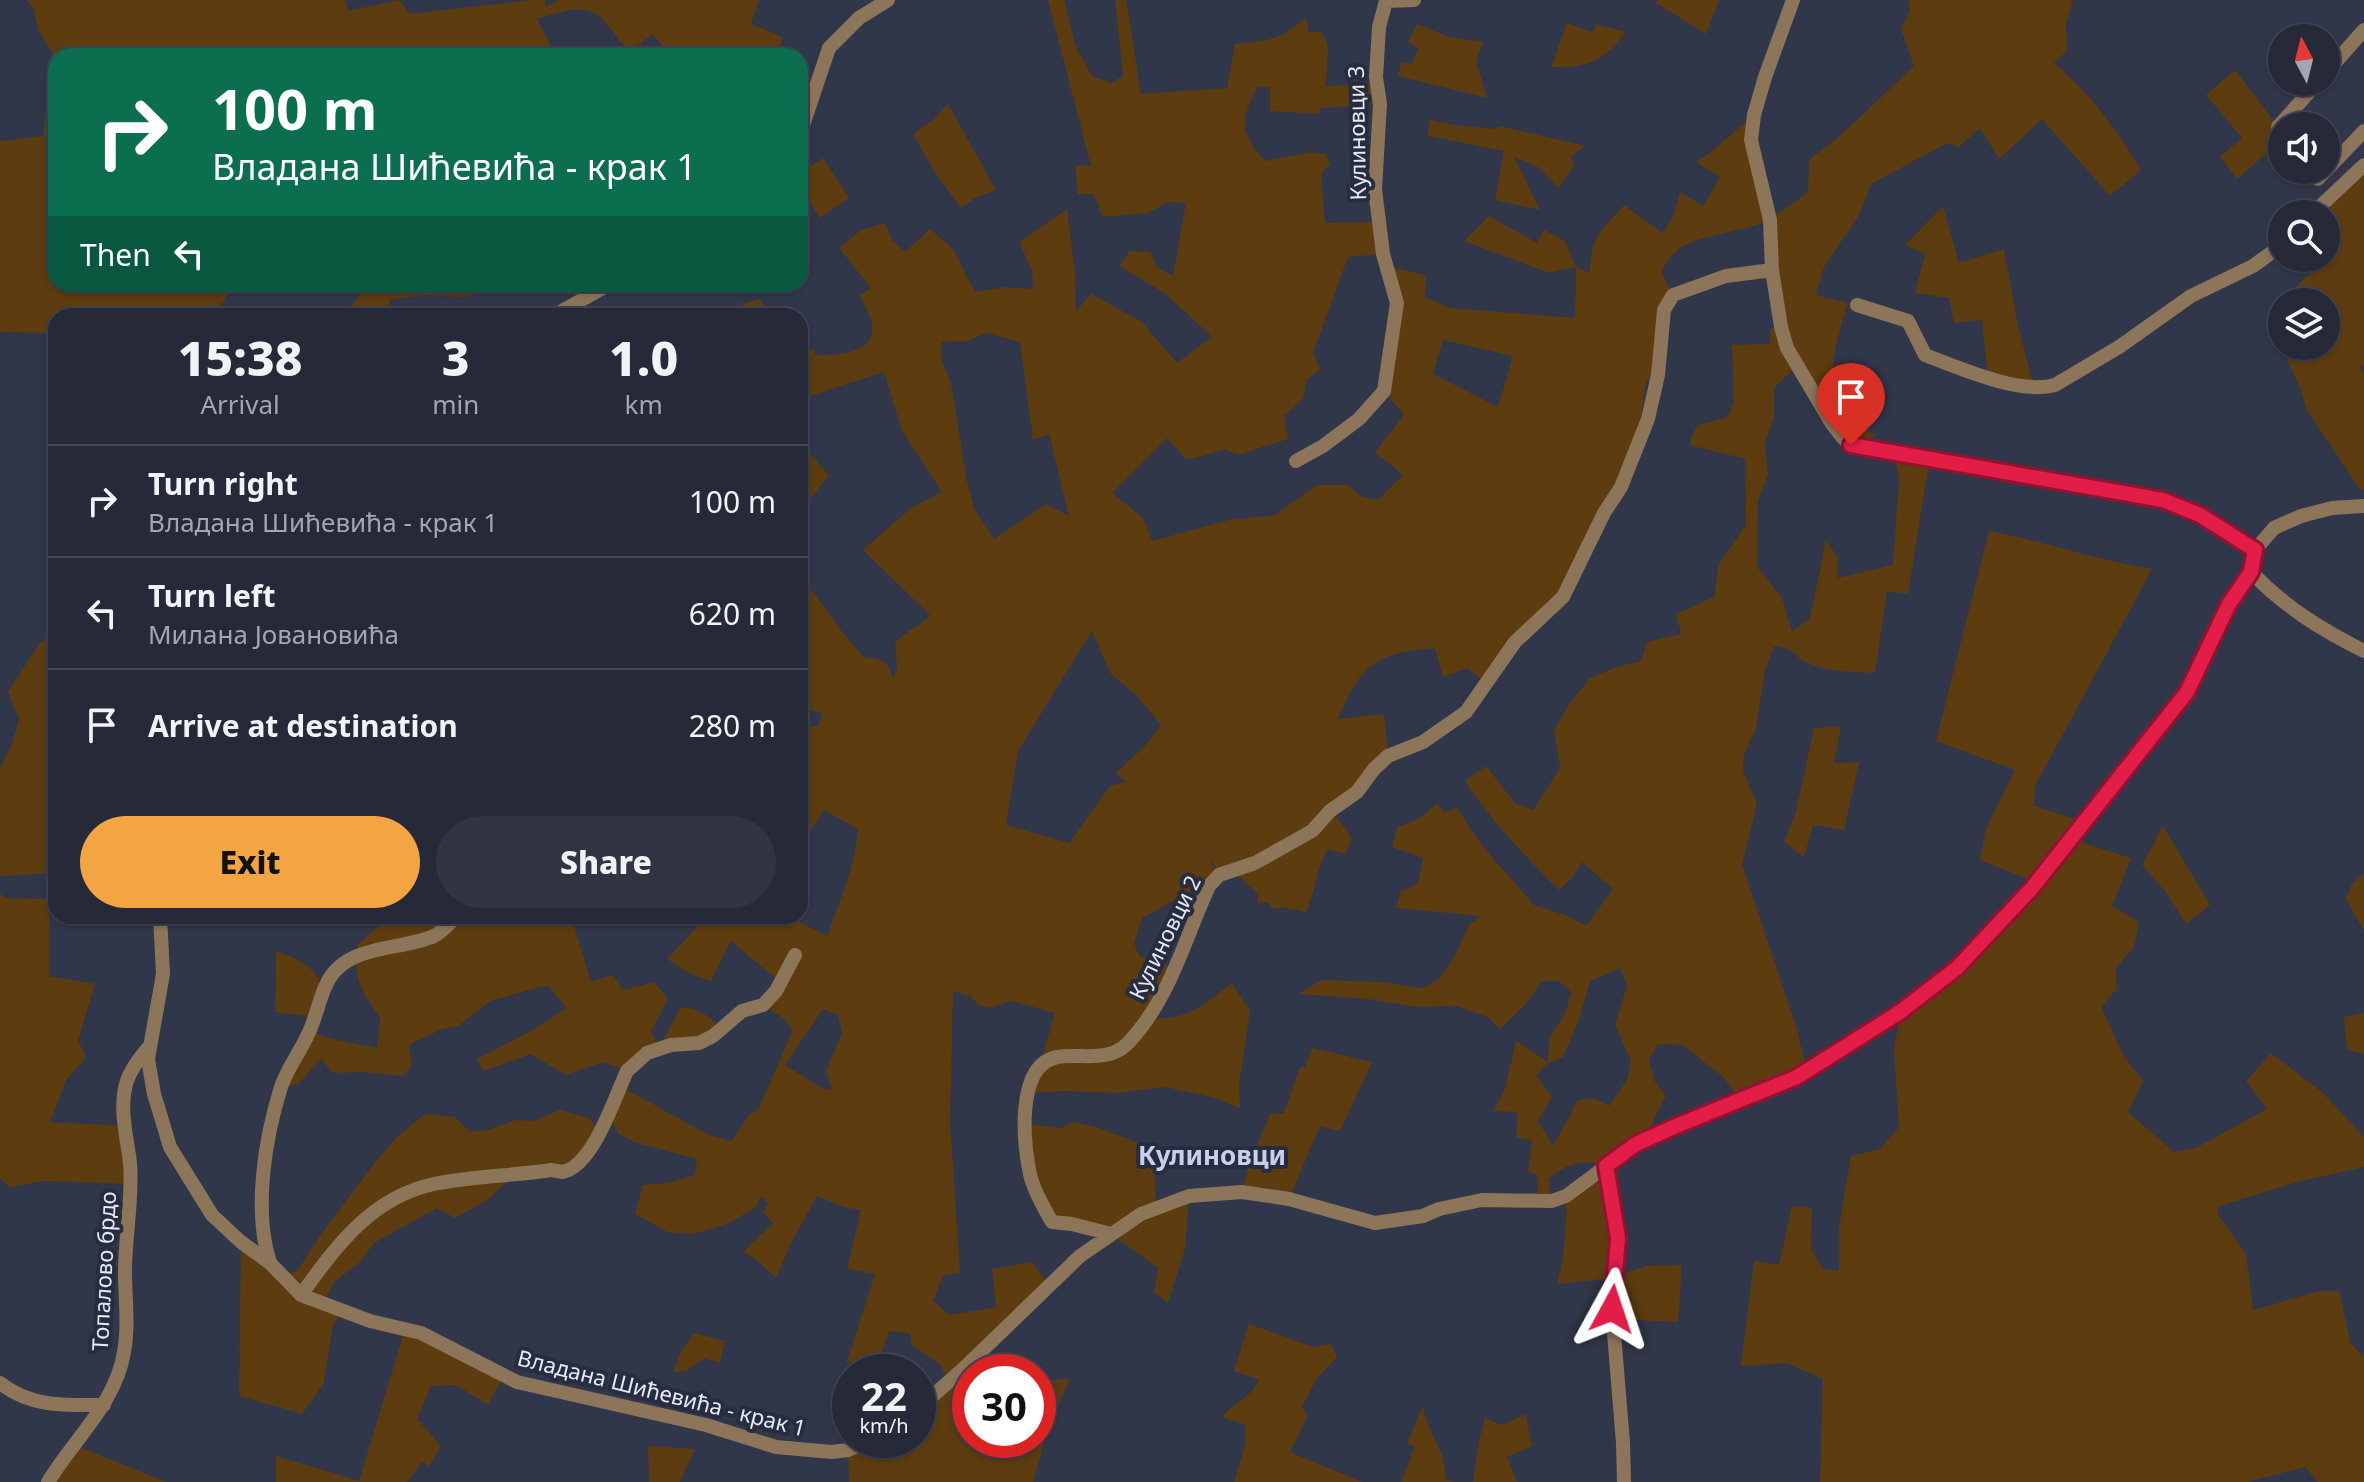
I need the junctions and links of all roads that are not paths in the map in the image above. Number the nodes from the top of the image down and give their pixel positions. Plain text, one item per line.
1 (888, 0) edge
2 (1414, 0) edge
3 (1793, 0) edge
4 (1386, 1) edge
5 (2364, 30) edge
6 (2340, 57) edge
7 (2307, 96) edge
8 (808, 110) edge
9 (2294, 112) edge
10 (2364, 131) edge
11 (2340, 152) edge
12 (2364, 165) edge
13 (2323, 184) edge
14 (2332, 193) junction
15 (2325, 200) edge
16 (2268, 255) edge
17 (1772, 270) junction
18 (596, 292) edge
19 (1857, 305) dead end
20 (567, 308) edge
21 (1296, 461) dead end
22 (2364, 506) edge
23 (2255, 550) junction
24 (2251, 572) junction
25 (2364, 651) edge
26 (160, 924) edge
27 (448, 924) edge
28 (795, 955) dead end
29 (148, 1047) junction
30 (135, 1065) junction
31 (149, 1073) junction
32 (1606, 1166) junction
33 (1111, 1234) junction
34 (270, 1263) junction
35 (301, 1295) junction
36 (0, 1383) edge
37 (936, 1393) edge
38 (104, 1405) junction
39 (832, 1452) edge
40 (48, 1482) edge
41 (1624, 1482) edge

1 - 8 street
2 - 4 street
3 - 17 street
4 - 21 street, Кулиновци 3
5 - 6 street
7 - 9 street
10 - 11 street
12 - 14 street
13 - 14 street
14 - 15 street
16 - 19 street
17 - 23 street
17 - 33 street, Кулиновци 2
18 - 20 street
22 - 23 street
23 - 24 street
24 - 25 street
24 - 32 street
26 - 29 street, Топалово брдо
27 - 34 street
28 - 35 street
29 - 30 street, Топалово брдо
29 - 31 street, Топалово брдо
30 - 31 street
30 - 38 street, Топалово брдо
31 - 34 street, Владана Шићевића - крак 1
32 - 33 street
32 - 41 street
33 - 37 street
34 - 35 street, Владана Шићевића - крак 1
35 - 39 street, Владана Шићевића - крак 1
36 - 38 street
38 - 40 street, Топалово брдо

